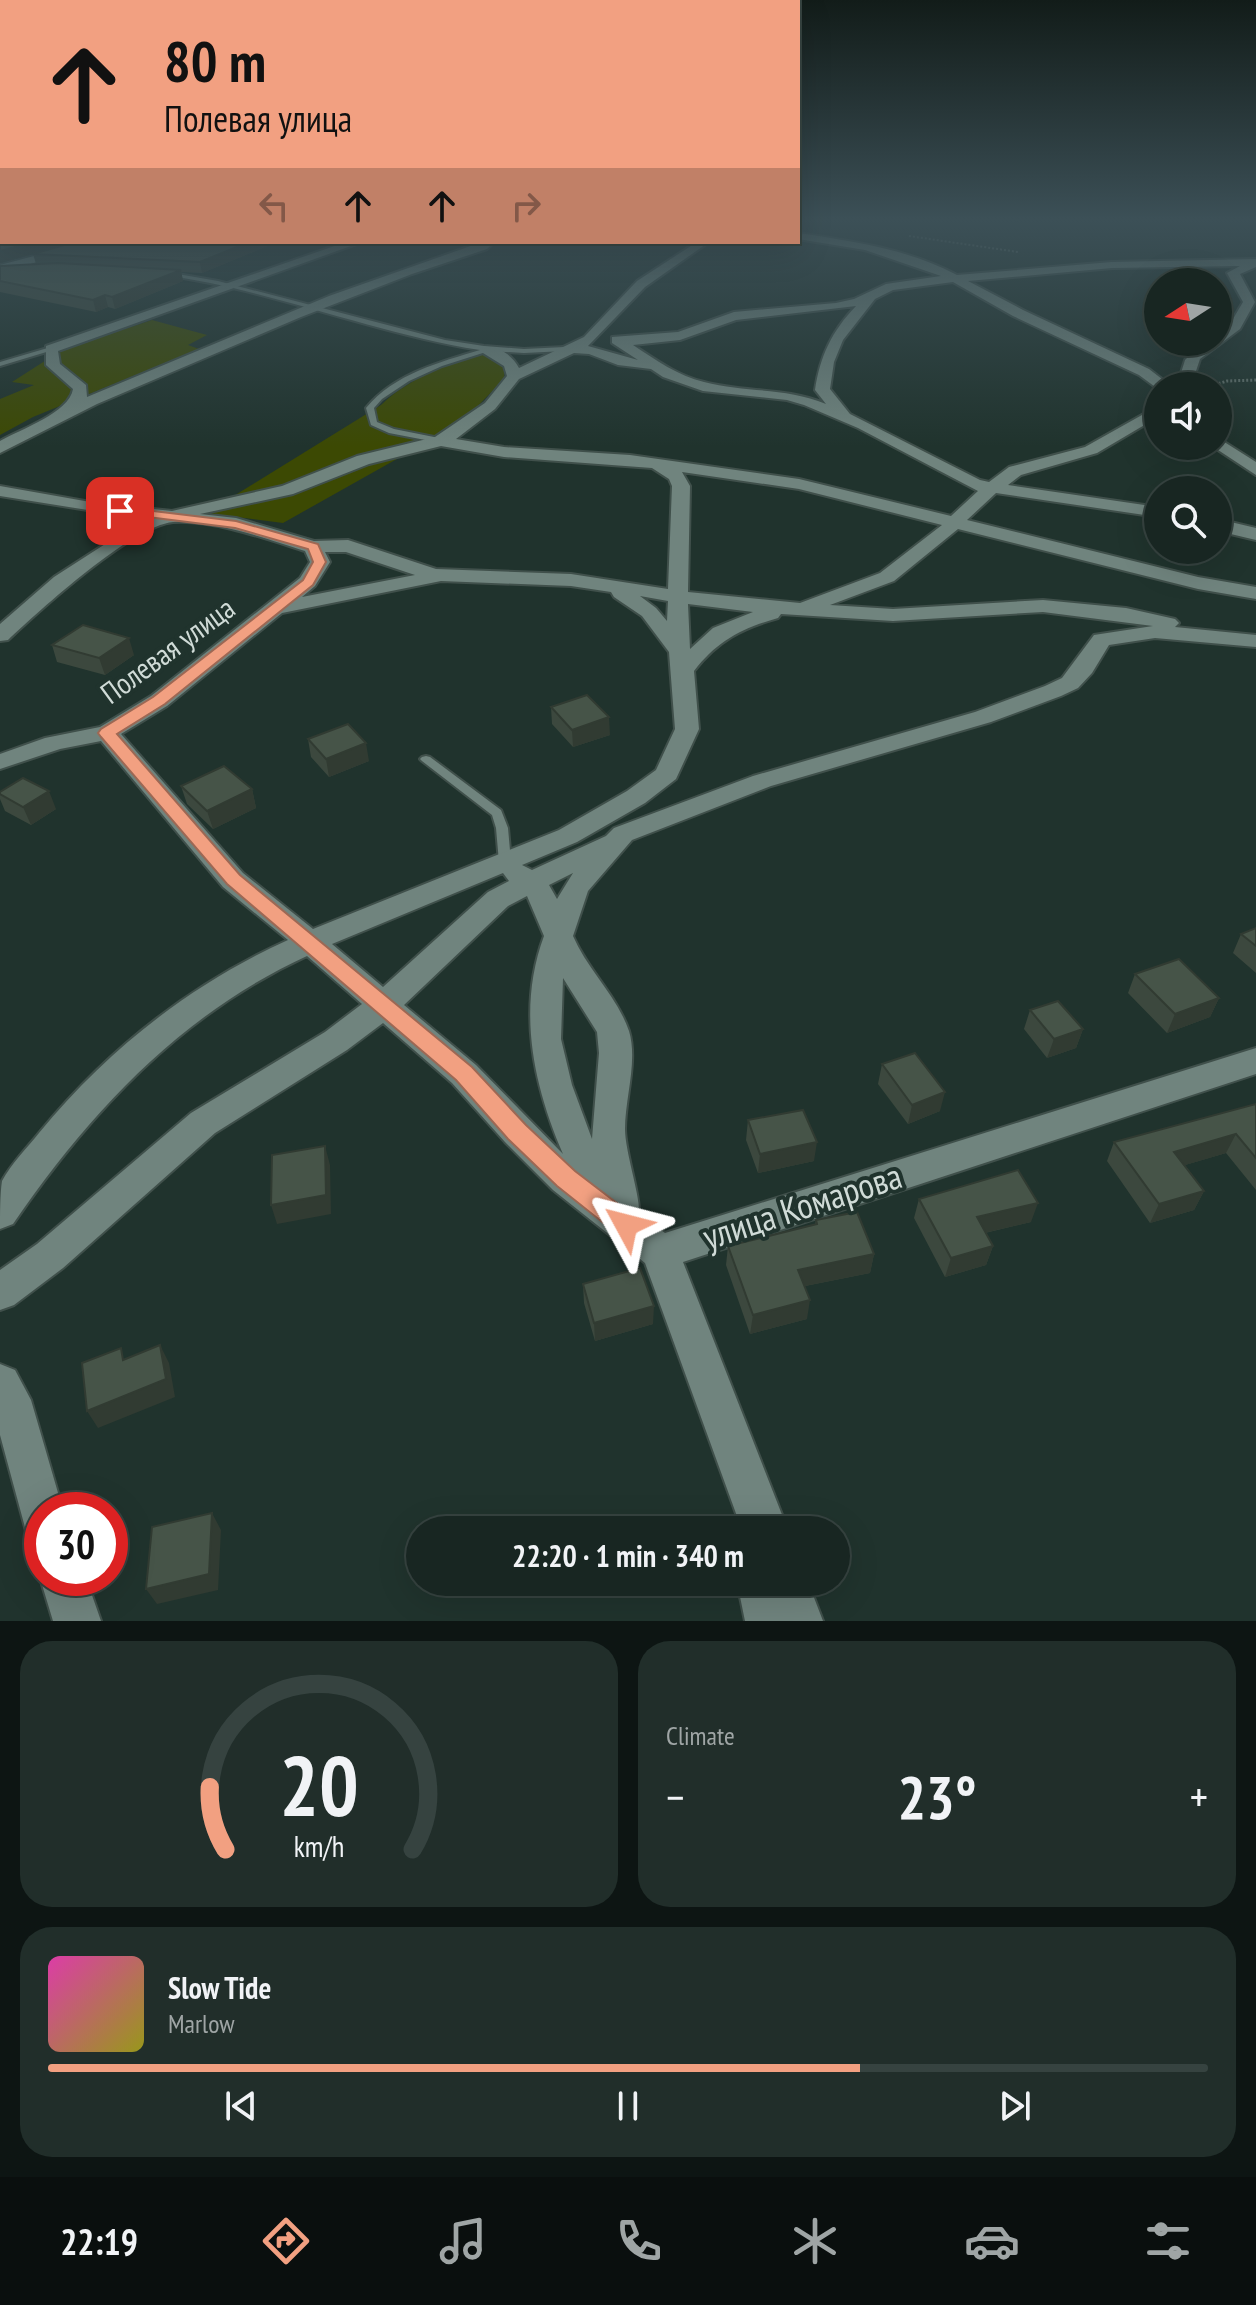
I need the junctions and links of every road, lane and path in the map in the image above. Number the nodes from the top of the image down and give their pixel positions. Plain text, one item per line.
1 (874, 295) edge
2 (200, 296) edge
3 (272, 296) edge
4 (340, 296) edge
5 (629, 296) edge
6 (872, 296) edge
7 (986, 296) edge
8 (1245, 296) edge
9 (741, 300) dead end
10 (312, 306) junction
11 (787, 310) junction
12 (808, 321) dead end
13 (1232, 328) edge
14 (601, 329) junction
15 (621, 342) junction
16 (51, 349) junction
17 (565, 349) junction
18 (488, 350) junction
19 (0, 364) edge
20 (1144, 372) edge
21 (668, 374) junction
22 (514, 376) junction
23 (1256, 380) edge
24 (1232, 381) edge
25 (66, 412) junction
26 (1144, 419) edge
27 (852, 420) junction
28 (468, 424) junction
29 (441, 441) junction
30 (3, 443) edge
31 (504, 452) junction
32 (1232, 453) edge
33 (657, 464) junction
34 (1256, 470) edge
35 (991, 488) junction
36 (287, 490) junction
37 (0, 491) edge
38 (1144, 510) edge
39 (169, 517) junction
40 (956, 522) junction
41 (1232, 528) edge
42 (1256, 534) edge
43 (313, 547) junction
44 (454, 576) junction
45 (601, 584) junction
46 (1256, 593) edge
47 (678, 597) junction
48 (789, 609) junction
49 (272, 611) junction
50 (0, 635) edge
51 (1247, 640) edge
52 (681, 662) junction
53 (107, 733) junction
54 (426, 759) dead end
55 (0, 762) edge
56 (667, 774) junction
57 (623, 834) junction
58 (516, 872) junction
59 (557, 933) junction
60 (310, 942) junction
61 (384, 1005) junction
62 (1256, 1061) edge
63 (0, 1213) edge
64 (626, 1225) junction
65 (660, 1252) junction
66 (0, 1292) edge
67 (0, 1384) edge
68 (718, 1406) junction
69 (36, 1492) edge
70 (745, 1516) edge
71 (760, 1516) edge
72 (69, 1596) edge
73 (763, 1596) edge
74 (790, 1596) edge
75 (77, 1621) edge
76 (769, 1621) edge
77 (799, 1621) edge

1 - 27 street
2 - 16 street
3 - 10 lane
4 - 10 street
5 - 14 street
6 - 11 street
7 - 20 street
8 - 13 street
9 - 11 street
10 - 18 lane
10 - 25 street
11 - 12 street
11 - 15 street
14 - 15 street
14 - 17 street
15 - 21 street
16 - 19 lane
16 - 25 street
17 - 18 lane
17 - 21 street
17 - 22 street
18 - 22 street
18 - 29 lane
21 - 27 street
22 - 28 street
23 - 24 path
25 - 30 street
26 - 35 street
27 - 35 street
28 - 29 street
28 - 31 street
29 - 31 street
29 - 36 street
31 - 33 street
31 - 36 street
32 - 34 street
33 - 40 street
33 - 47 street
35 - 38 street
35 - 40 street
36 - 39 street
37 - 39 street
39 - 43 street
39 - 50 street
40 - 46 street
40 - 48 street
41 - 42 street
43 - 44 street
43 - 49 street, Полевая улица
44 - 45 street
44 - 49 street
45 - 47 street
45 - 52 street
47 - 48 street
47 - 52 street
48 - 51 street
48 - 52 street
49 - 53 street, Полевая улица
51 - 57 street
52 - 56 street
53 - 55 street
53 - 60 street, Полевая улица
54 - 58 lane
56 - 57 street
56 - 58 street
57 - 58 street
57 - 59 street
58 - 59 street
58 - 60 street
58 - 61 street
59 - 64 street
59 - 64 street
60 - 61 street
60 - 63 street
61 - 64 street
61 - 66 street
62 - 65 street, улица Комарова
64 - 65 street
65 - 68 street
67 - 69 street
68 - 70 street
68 - 71 street
72 - 75 street
73 - 76 street
74 - 77 street

